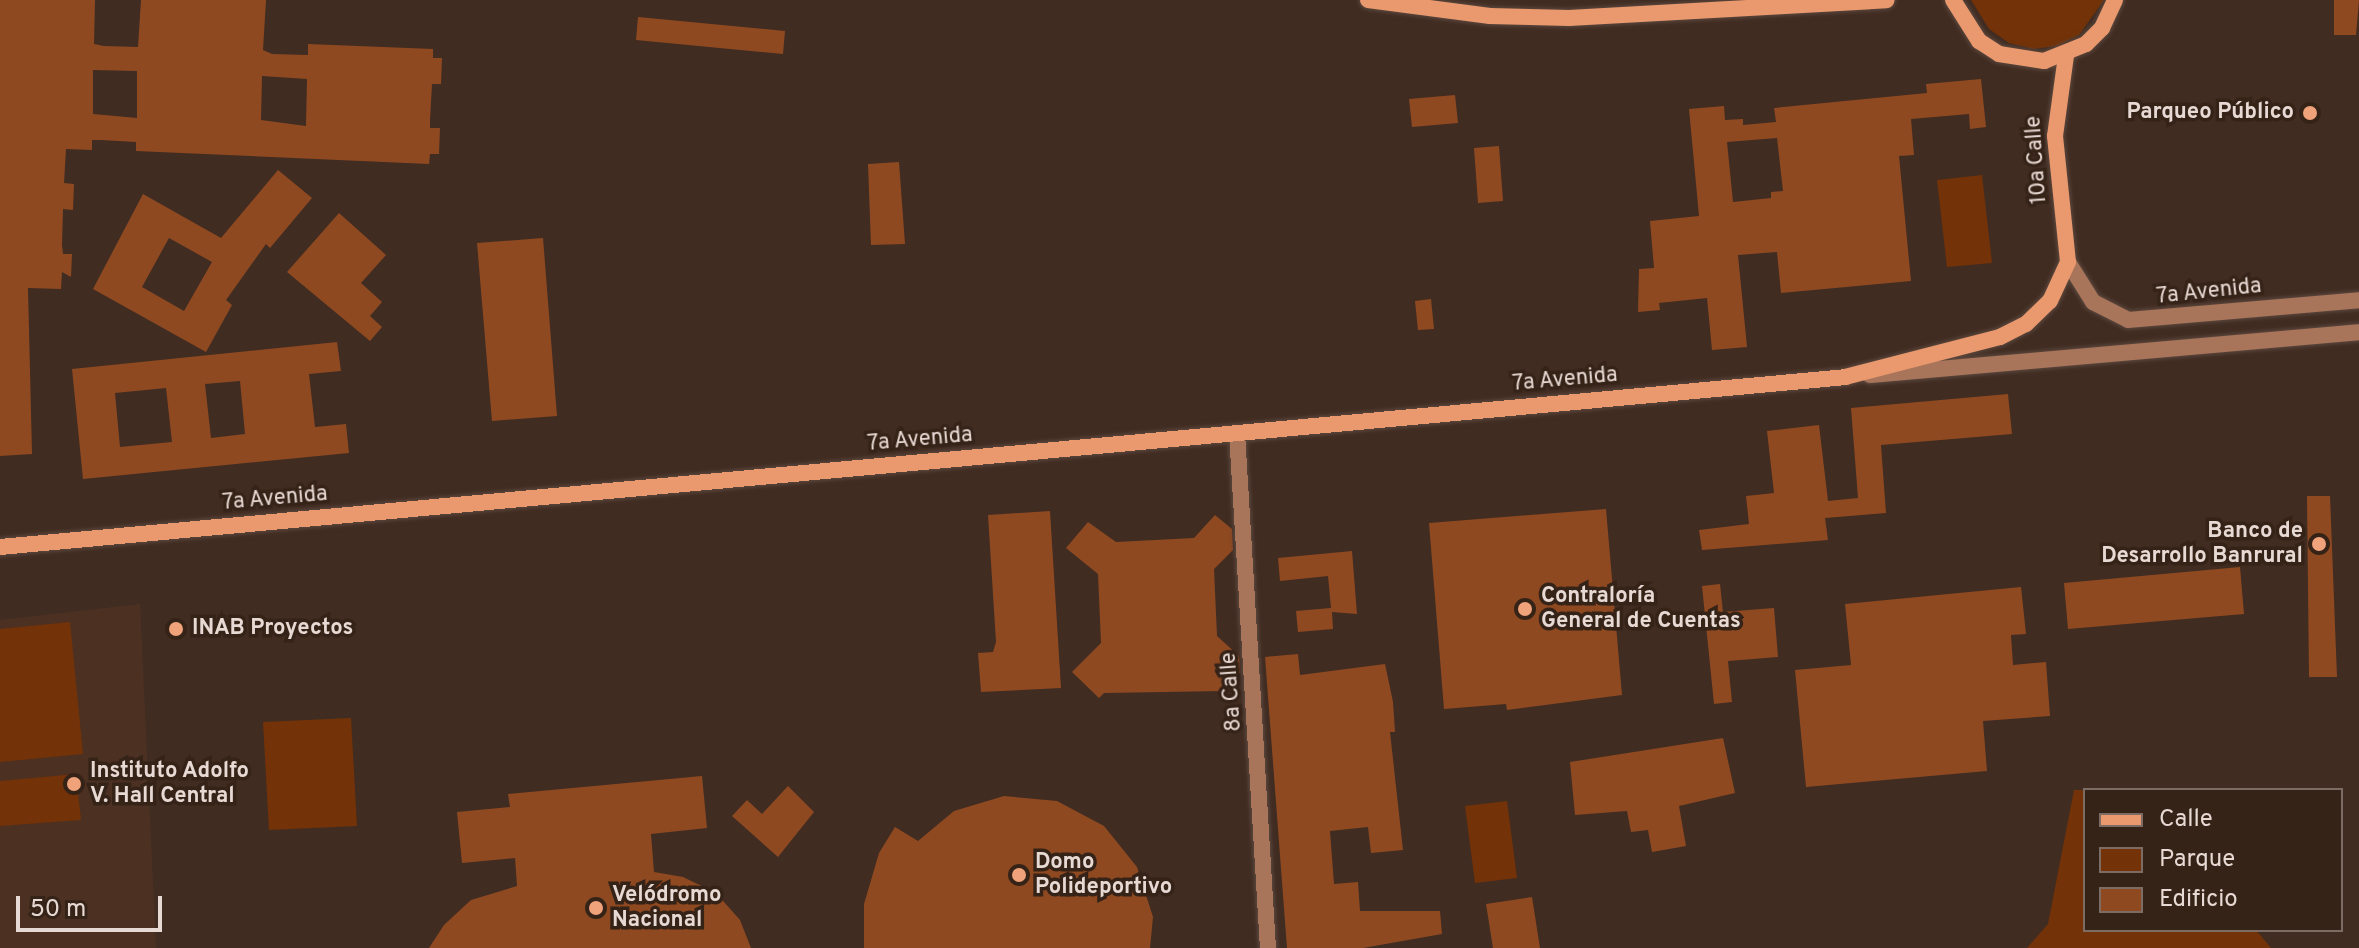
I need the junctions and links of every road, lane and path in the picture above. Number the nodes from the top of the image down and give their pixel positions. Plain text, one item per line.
1 (1368, 0) edge
2 (1886, 0) edge
3 (2130, 0) edge
4 (1950, 1) edge
5 (2114, 4) edge
6 (2066, 56) junction
7 (2068, 262) junction
8 (2359, 300) edge
9 (2359, 332) edge
10 (1845, 377) junction
11 (1237, 433) junction
12 (0, 547) edge
13 (1268, 948) edge

1 - 2 main road
3 - 5 main road
4 - 6 main road
5 - 6 main road
6 - 7 main road, 10a Calle
7 - 8 street, 7a Avenida
7 - 10 main road, 7a Avenida
9 - 10 street, 7a Avenida
10 - 11 main road, 7a Avenida
11 - 12 main road, 7a Avenida
11 - 13 street, 8a Calle

